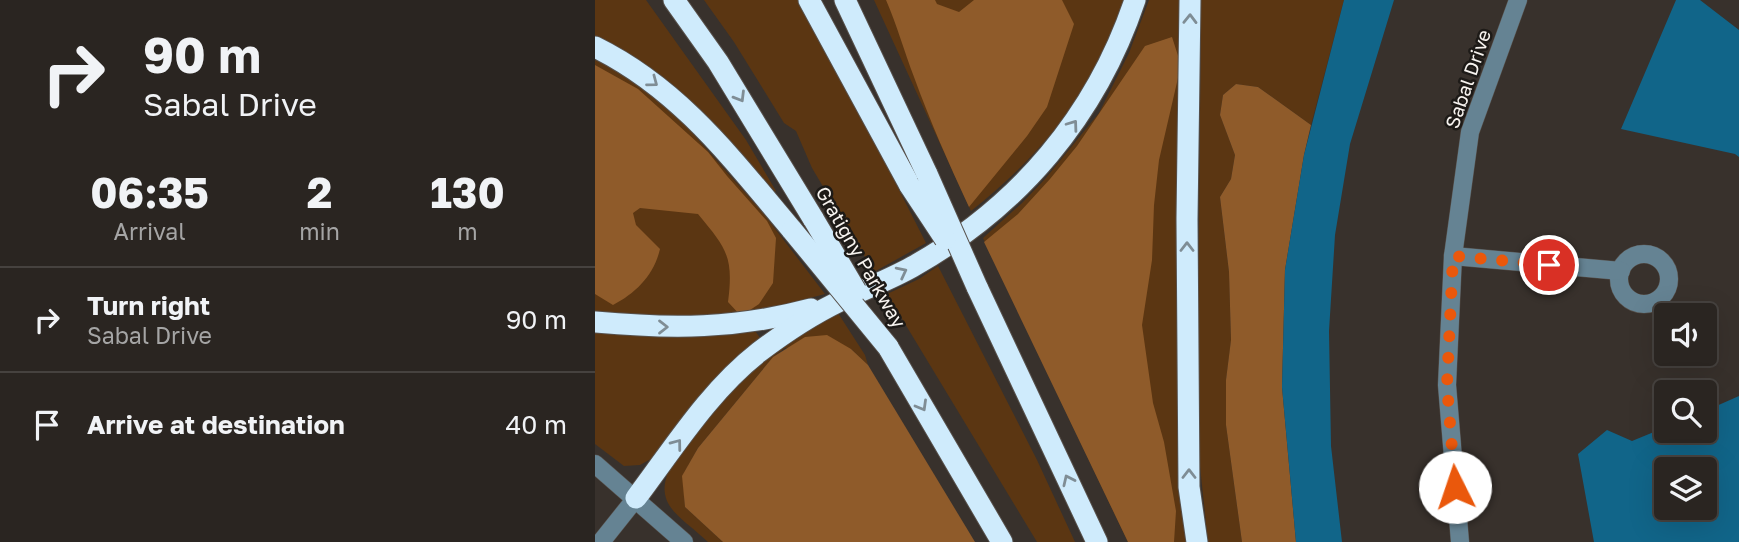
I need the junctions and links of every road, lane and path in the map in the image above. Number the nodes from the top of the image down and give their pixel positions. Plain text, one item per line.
1 (674, 0) edge
2 (809, 0) edge
3 (845, 0) edge
4 (1135, 0) edge
5 (1191, 0) edge
6 (1518, 0) edge
7 (595, 47) edge
8 (919, 180) junction
9 (1453, 256) junction
10 (1621, 271) dead end
11 (840, 301) junction
12 (595, 322) edge
13 (887, 348) junction
14 (595, 464) edge
15 (635, 498) junction
16 (601, 542) edge
17 (684, 542) edge
18 (1002, 542) edge
19 (1097, 542) edge
20 (1197, 542) edge
21 (1460, 542) edge

1 -> 13 highway, Gratigny Parkway, bridge
2 - 8 highway
3 - 8 highway
11 -> 4 highway
20 -> 5 highway
6 - 9 street, Sabal Drive
7 -> 13 highway, bridge
19 -> 8 highway, bridge
9 - 10 street
9 - 21 street, Sabal Drive
12 -> 11 highway
15 -> 11 highway
13 -> 18 highway, Gratigny Parkway
14 - 15 street
15 - 16 street
15 - 17 street

